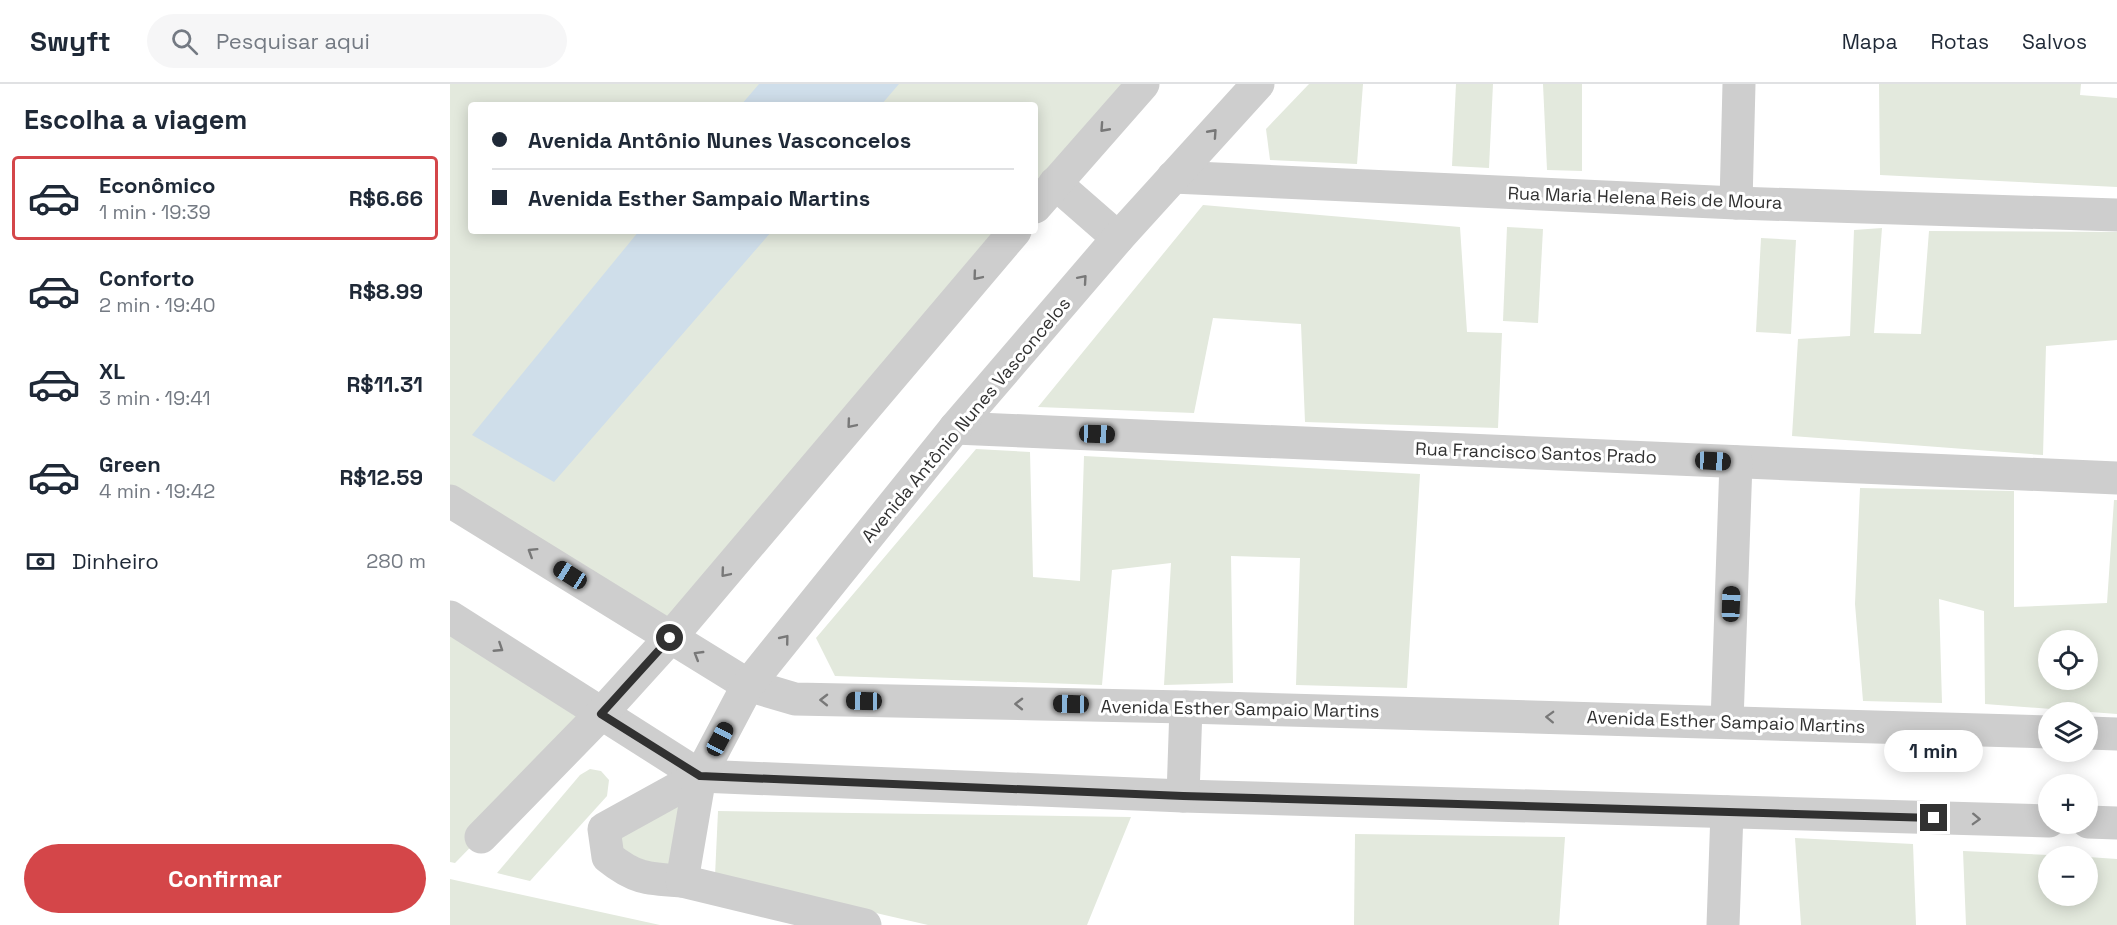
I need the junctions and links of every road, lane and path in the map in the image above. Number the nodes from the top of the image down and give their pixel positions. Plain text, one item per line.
1 (1143, 84) edge
2 (1258, 84) edge
3 (1740, 84) edge
4 (1173, 177) junction
5 (1045, 195) edge
6 (1736, 202) junction
7 (2117, 215) edge
8 (1012, 234) edge
9 (1118, 238) junction
10 (955, 428) junction
11 (1736, 462) junction
12 (2117, 478) edge
13 (450, 501) edge
14 (450, 617) edge
15 (670, 638) junction
16 (748, 685) junction
17 (1186, 706) junction
18 (601, 714) junction
19 (1727, 722) junction
20 (2038, 732) edge
21 (2098, 733) edge
22 (2117, 734) edge
23 (700, 776) junction
24 (1183, 796) junction
25 (1727, 812) junction
26 (2038, 821) edge
27 (2098, 822) edge
28 (2117, 823) edge
29 (481, 837) dead end
30 (682, 881) junction
31 (865, 925) edge
32 (1723, 925) edge

1 -> 5 street
4 -> 2 street, Avenida Antônio Nunes Vasconcelos
3 - 6 street
4 - 6 street, Rua Maria Helena Reis de Moura
4 - 9 street, Avenida Antônio Nunes Vasconcelos
5 - 9 street
6 - 7 street, Rua Maria Helena Reis de Moura
8 -> 15 street
10 -> 9 street, Avenida Antônio Nunes Vasconcelos
10 - 11 street, Rua Francisco Santos Prado
16 -> 10 street, Avenida Antônio Nunes Vasconcelos
11 - 12 street, Rua Francisco Santos Prado
11 - 19 street
15 -> 13 street, Avenida Esther Sampaio Martins
14 -> 18 street
16 -> 15 street, Avenida Esther Sampaio Martins
15 - 18 street
17 -> 16 street, Avenida Esther Sampaio Martins
16 - 23 street, Avenida Antônio Nunes Vasconcelos
19 -> 17 street, Avenida Esther Sampaio Martins
17 - 24 street
18 - 23 street
18 - 29 street
19 - 20 street, Avenida Esther Sampaio Martins
21 - 22 street
23 - 24 street
23 - 30 street, Avenida Antônio Nunes Vasconcelos
23 - 30 street
24 - 25 street
25 -> 26 street
25 - 32 street
27 - 28 street
30 - 31 street

